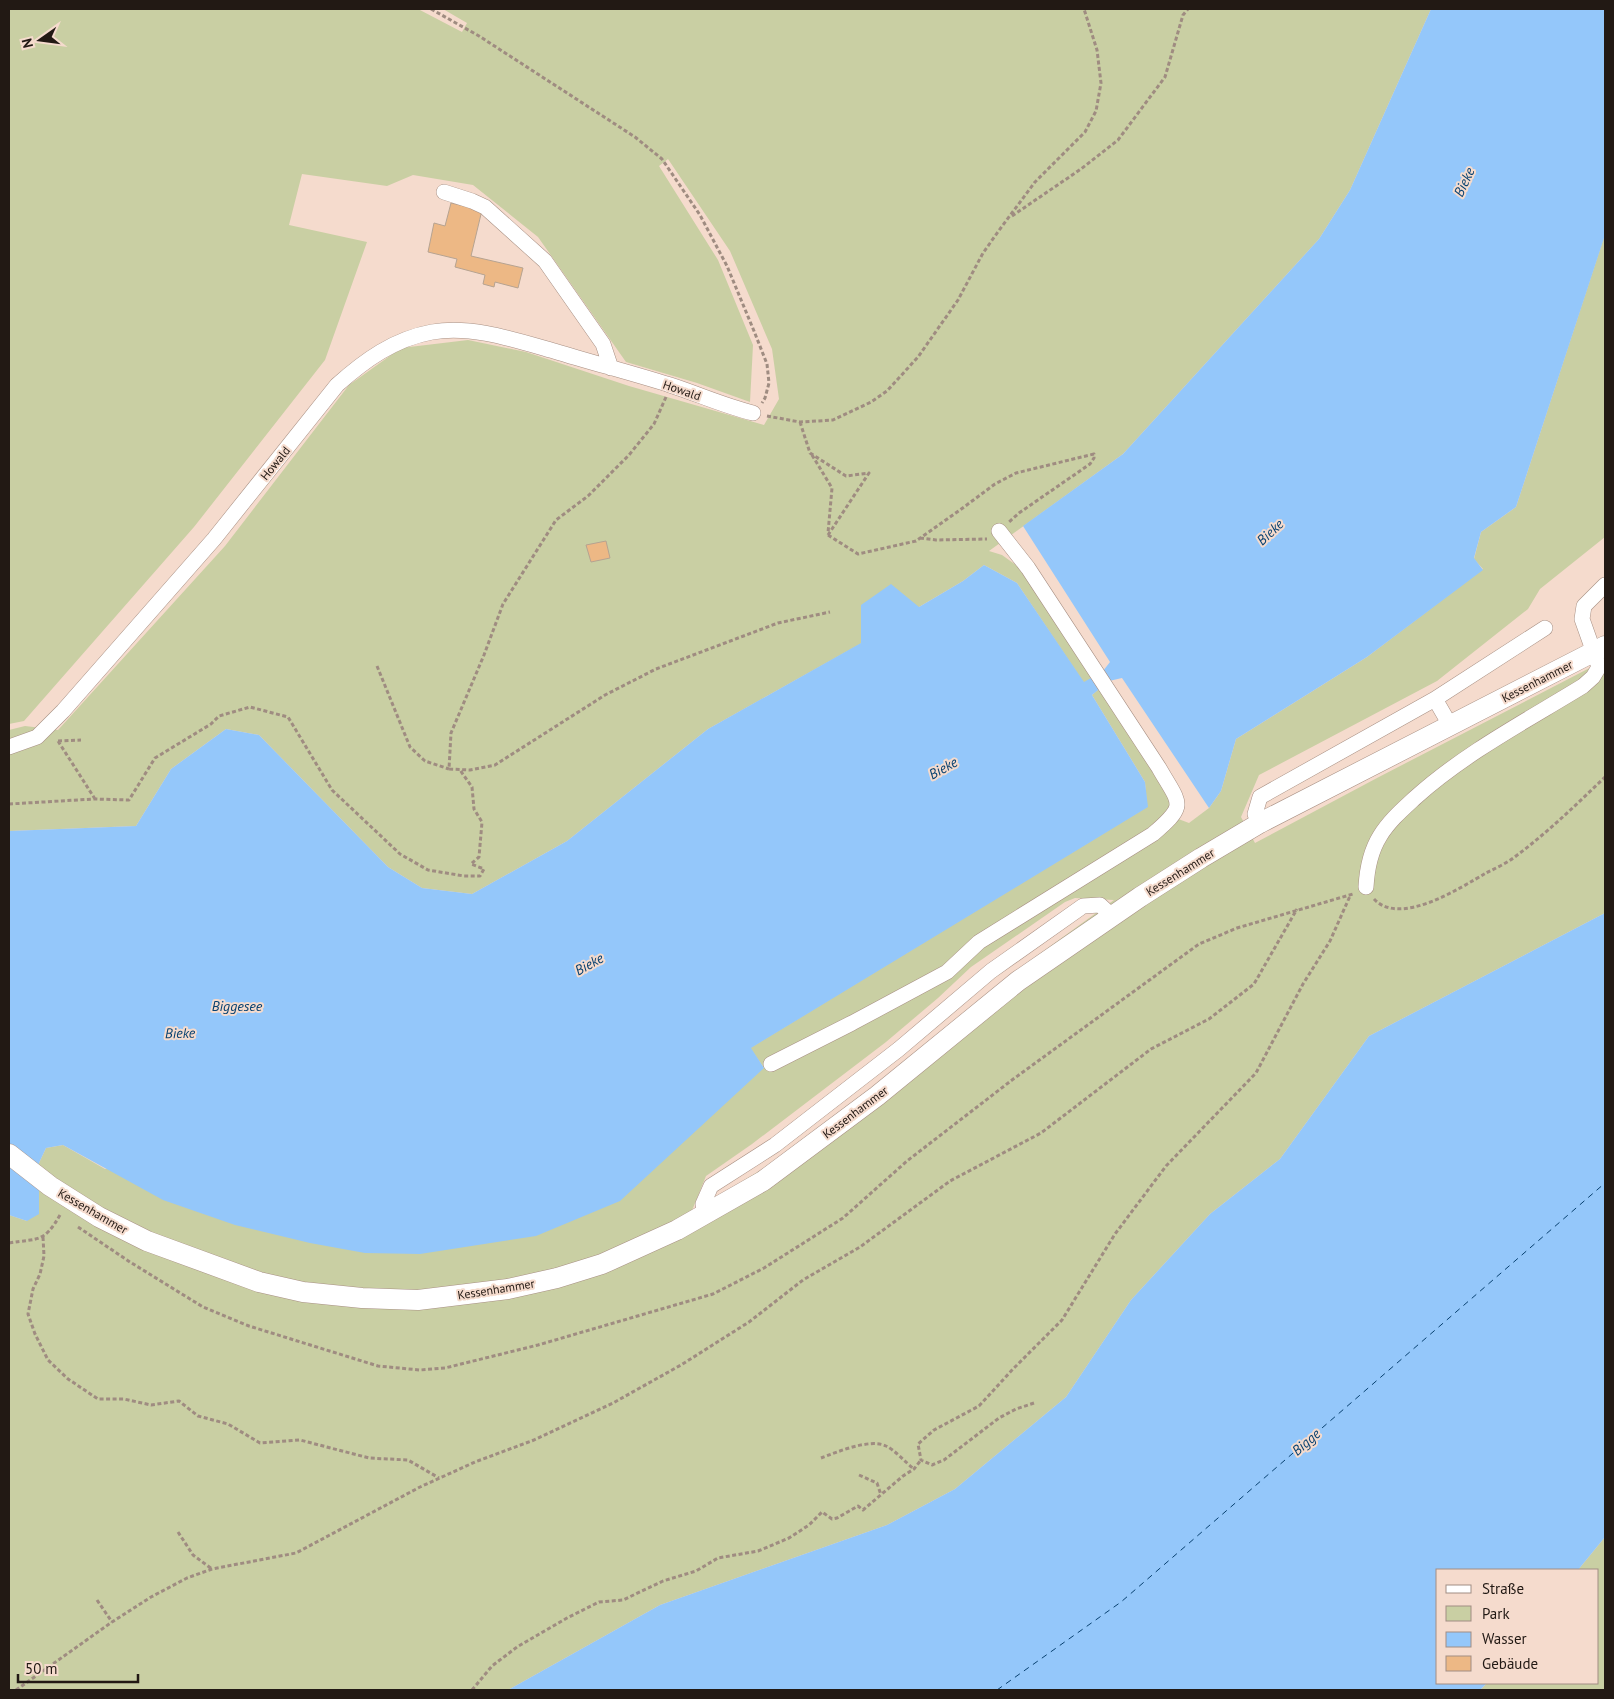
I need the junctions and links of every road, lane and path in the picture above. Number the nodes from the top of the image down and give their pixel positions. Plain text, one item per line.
1 (431, 9) edge
2 (1084, 9) edge
3 (1184, 9) edge
4 (1188, 9) edge
5 (1183, 15) junction
6 (444, 192) dead end
7 (1008, 218) junction
8 (611, 368) junction
9 (671, 386) junction
10 (753, 413) junction
11 (800, 422) junction
12 (810, 453) junction
13 (999, 531) junction
14 (828, 535) junction
15 (920, 538) junction
16 (1605, 585) edge
17 (830, 612) dead end
18 (1545, 628) dead end
19 (1600, 648) edge
20 (377, 666) dead end
21 (1435, 699) junction
22 (1450, 725) junction
23 (44, 731) junction
24 (81, 740) dead end
25 (58, 741) junction
26 (9, 748) edge
27 (448, 769) junction
28 (459, 769) junction
29 (1605, 777) edge
30 (94, 799) junction
31 (9, 804) edge
32 (1260, 824) junction
33 (1366, 887) joint
34 (1350, 896) dead end
35 (1298, 909) dead end
36 (1112, 916) junction
37 (947, 972) junction
38 (966, 992) junction
39 (771, 1064) dead end
40 (9, 1154) edge
41 (705, 1214) junction
42 (60, 1215) dead end
43 (44, 1237) junction
44 (9, 1243) edge
45 (1034, 1403) dead end
46 (821, 1458) dead end
47 (921, 1460) junction
48 (914, 1469) junction
49 (859, 1475) dead end
50 (440, 1478) junction
51 (881, 1496) junction
52 (178, 1532) dead end
53 (212, 1570) junction
54 (96, 1600) dead end
55 (112, 1622) junction
56 (16, 1690) edge
57 (472, 1690) edge

1 - 10 path
2 - 7 path
3 - 5 path
4 - 5 path
5 - 7 path
6 - 8 street
7 - 11 path
8 - 9 street, Howald
8 - 23 street, Howald
9 - 10 street, Howald
9 - 27 path
10 - 11 path
11 - 12 path
12 - 14 path
12 - 14 path
13 - 15 path
13 - 15 path
13 - 37 street
14 - 15 path
16 - 19 street
17 - 28 path
18 - 21 street
19 - 22 main road, Kessenhammer
19 - 33 street
20 - 27 path
21 - 22 street
21 - 32 street
22 - 32 main road, Kessenhammer
23 - 25 path
23 - 26 street, Howald
24 - 25 path
25 - 30 path
27 - 28 path
28 - 30 path
29 - 33 path
30 - 31 path
32 - 36 main road, Kessenhammer
34 - 47 path
35 - 50 path
36 - 38 street
36 - 41 main road, Kessenhammer
37 - 38 street
37 - 39 street
38 - 41 street
40 - 41 main road, Kessenhammer
42 - 43 path
43 - 44 path
43 - 50 path
45 - 47 path
46 - 48 path
47 - 48 path
48 - 51 path
49 - 51 path
50 - 53 path
51 - 57 path
52 - 53 path
53 - 55 path
54 - 55 path
55 - 56 path

